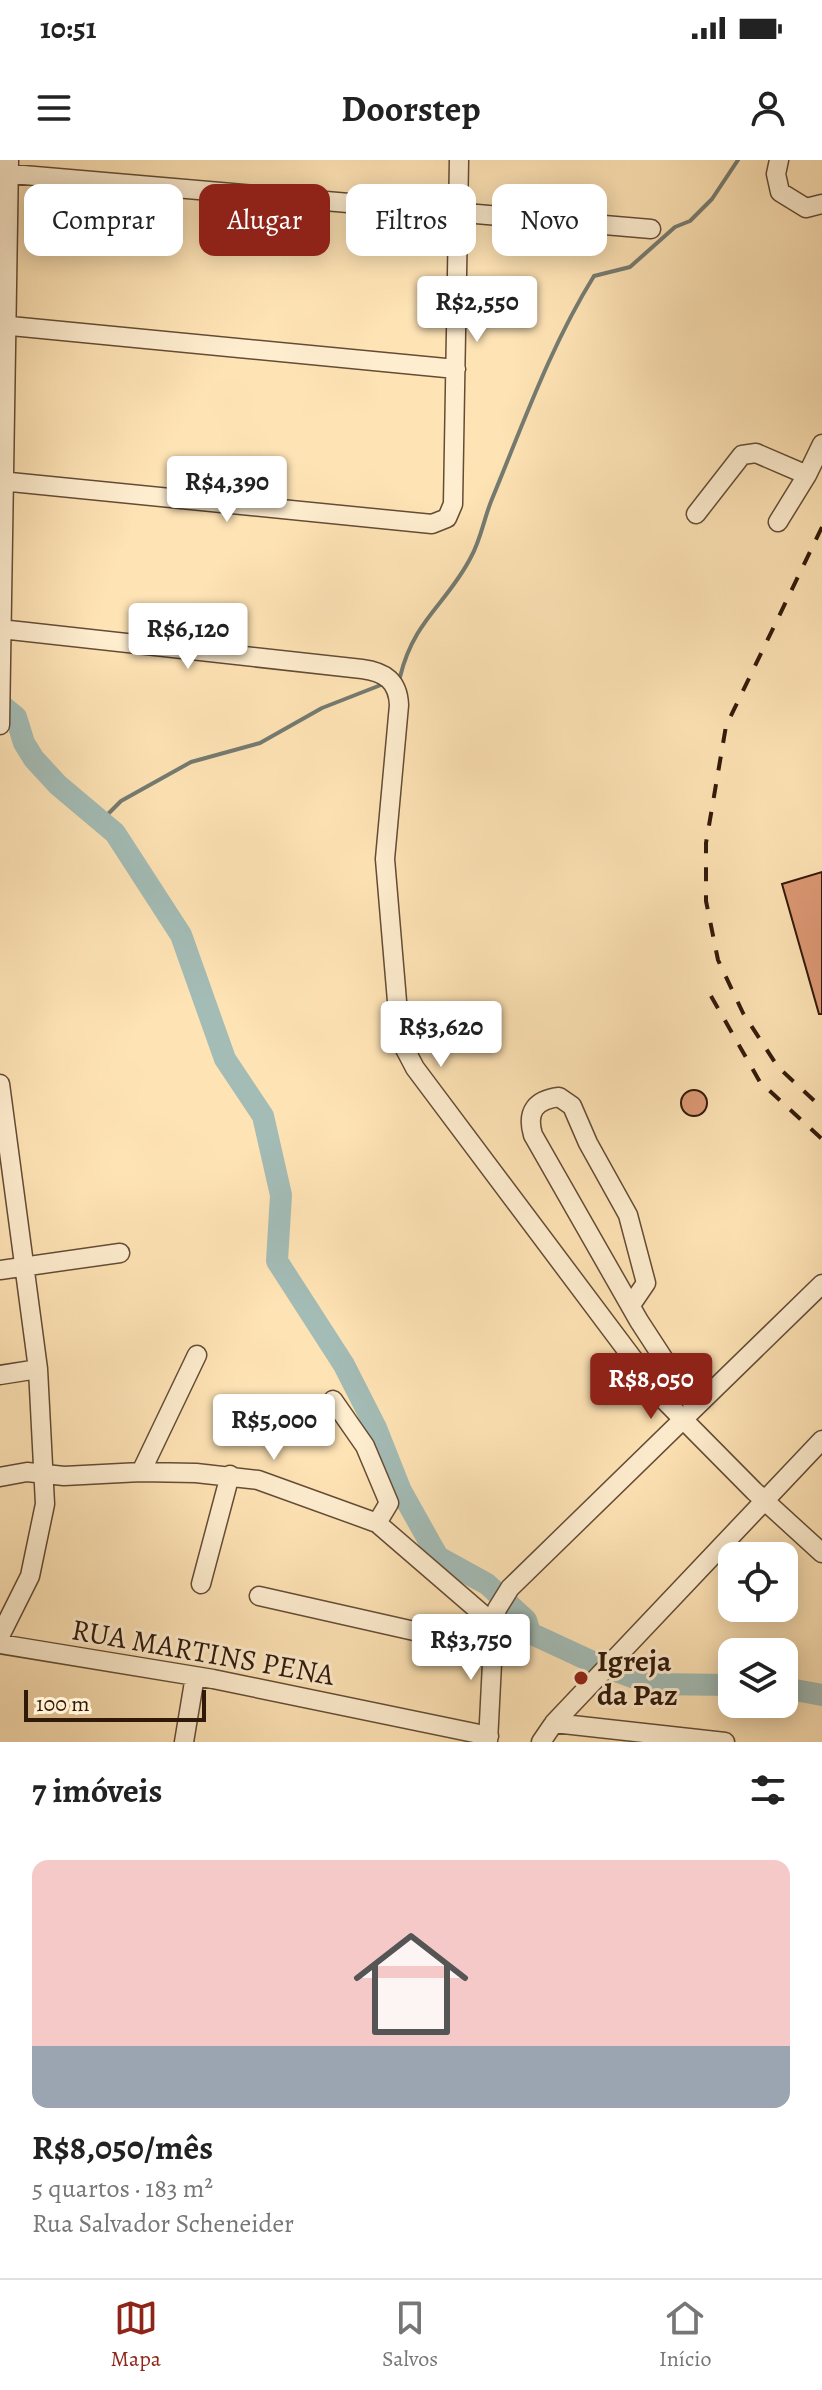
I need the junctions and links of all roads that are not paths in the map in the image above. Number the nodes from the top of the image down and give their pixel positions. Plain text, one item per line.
1 (459, 160) edge
2 (779, 160) edge
3 (6, 169) edge
4 (459, 184) edge
5 (346, 202) edge
6 (822, 204) edge
7 (476, 214) edge
8 (651, 229) dead end
9 (459, 256) edge
10 (4, 325) edge
11 (456, 369) junction
12 (820, 450) edge
13 (807, 475) junction
14 (3, 481) edge
15 (696, 514) dead end
16 (778, 522) dead end
17 (2, 630) edge
18 (0, 722) edge
19 (0, 1084) edge
20 (120, 1253) dead end
21 (24, 1266) junction
22 (0, 1270) edge
23 (822, 1284) edge
24 (631, 1305) junction
25 (197, 1355) dead end
26 (38, 1369) junction
27 (0, 1375) edge
28 (333, 1400) dead end
29 (689, 1413) junction
30 (822, 1440) edge
31 (141, 1472) junction
32 (230, 1475) junction
33 (45, 1476) junction
34 (0, 1477) edge
35 (765, 1501) junction
36 (377, 1523) junction
37 (822, 1553) edge
38 (201, 1584) dead end
39 (259, 1596) dead end
40 (494, 1624) junction
41 (0, 1636) edge
42 (0, 1644) edge
43 (494, 1649) junction
44 (195, 1676) junction
45 (554, 1723) junction
46 (641, 1738) edge
47 (489, 1739) edge
48 (184, 1742) edge
49 (541, 1742) edge
50 (725, 1742) edge

1 - 4 street
2 - 6 street
3 - 5 street
3 - 10 street
7 - 8 street
9 - 11 street
10 - 11 street
10 - 14 street
11 - 14 street
12 - 13 street
13 - 15 street
13 - 16 street
14 - 17 street
17 - 18 street
17 - 29 street
19 - 21 street
20 - 21 street
21 - 22 street
21 - 26 street
23 - 29 street
24 - 24 street
24 - 29 street
25 - 31 street
26 - 27 street
26 - 33 street
28 - 36 street
29 - 35 street
29 - 40 street
30 - 35 street
31 - 32 street
31 - 33 street
32 - 36 street
32 - 38 street
33 - 34 street
33 - 41 street
35 - 37 street
35 - 45 street
36 - 40 street
39 - 43 street
40 - 43 street
42 - 44 street, RUA MARTINS PENA
43 - 47 street
44 - 47 street, RUA MARTINS PENA
44 - 48 street
45 - 46 street
45 - 49 street
46 - 50 street

